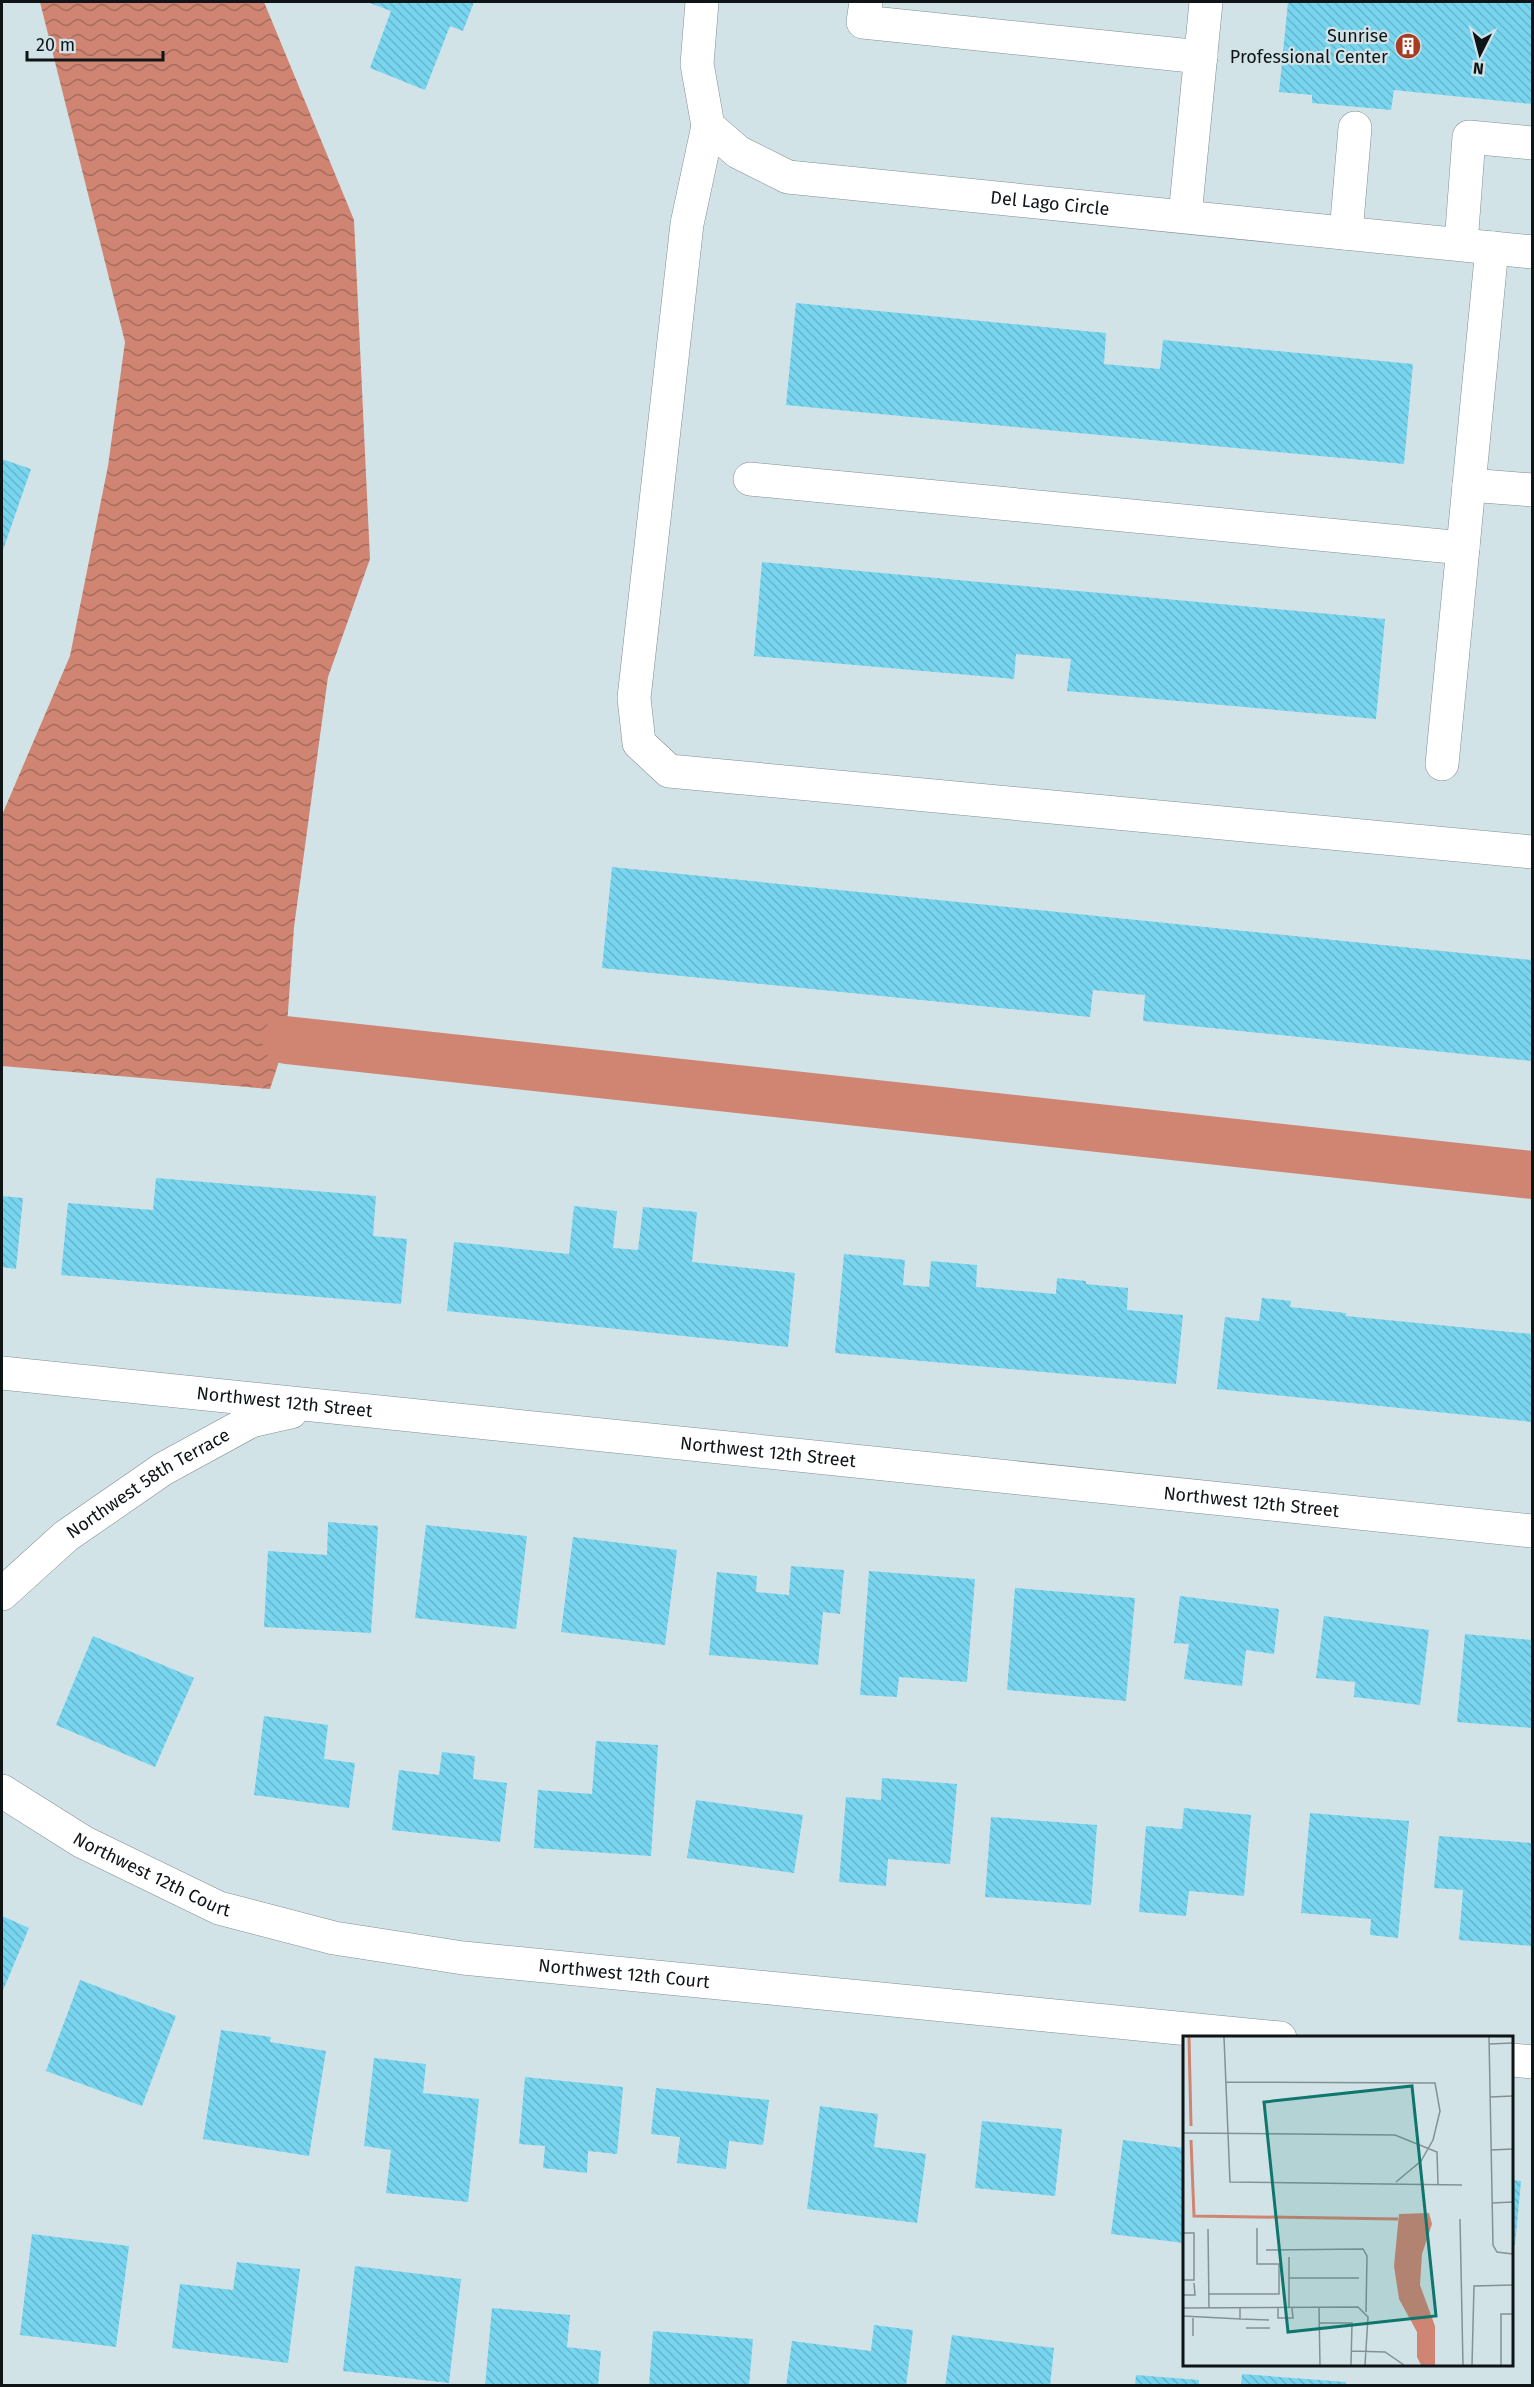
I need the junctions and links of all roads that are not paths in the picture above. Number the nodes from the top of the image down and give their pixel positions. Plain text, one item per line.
1 (702, 2) edge
2 (866, 2) edge
3 (1206, 2) edge
4 (1201, 57) junction
5 (708, 126) junction
6 (1355, 128) dead end
7 (1533, 143) edge
8 (1185, 216) junction
9 (1346, 233) junction
10 (1476, 246) junction
11 (1533, 252) edge
12 (750, 479) dead end
13 (1469, 484) junction
14 (1533, 490) edge
15 (1463, 548) junction
16 (1442, 764) dead end
17 (1533, 852) edge
18 (2, 1373) edge
19 (314, 1407) junction
20 (1533, 1531) edge
21 (2, 1594) edge
22 (2, 1791) edge
23 (1270, 2036) edge
24 (1513, 2060) edge
25 (1533, 2062) edge

1 - 5 street
2 - 4 street
3 - 4 street
4 - 8 street
5 - 8 street, Del Lago Circle
5 - 17 street
6 - 9 street
7 - 10 street
8 - 9 street, Del Lago Circle
9 - 10 street, Del Lago Circle
10 - 11 street, Del Lago Circle
10 - 13 street
12 - 15 street
13 - 14 street
13 - 15 street
15 - 16 street
18 - 19 street, Northwest 12th Street
19 - 20 street, Northwest 12th Street
19 - 21 street, Northwest 58th Terrace
22 - 23 street, Northwest 12th Court
24 - 25 street

